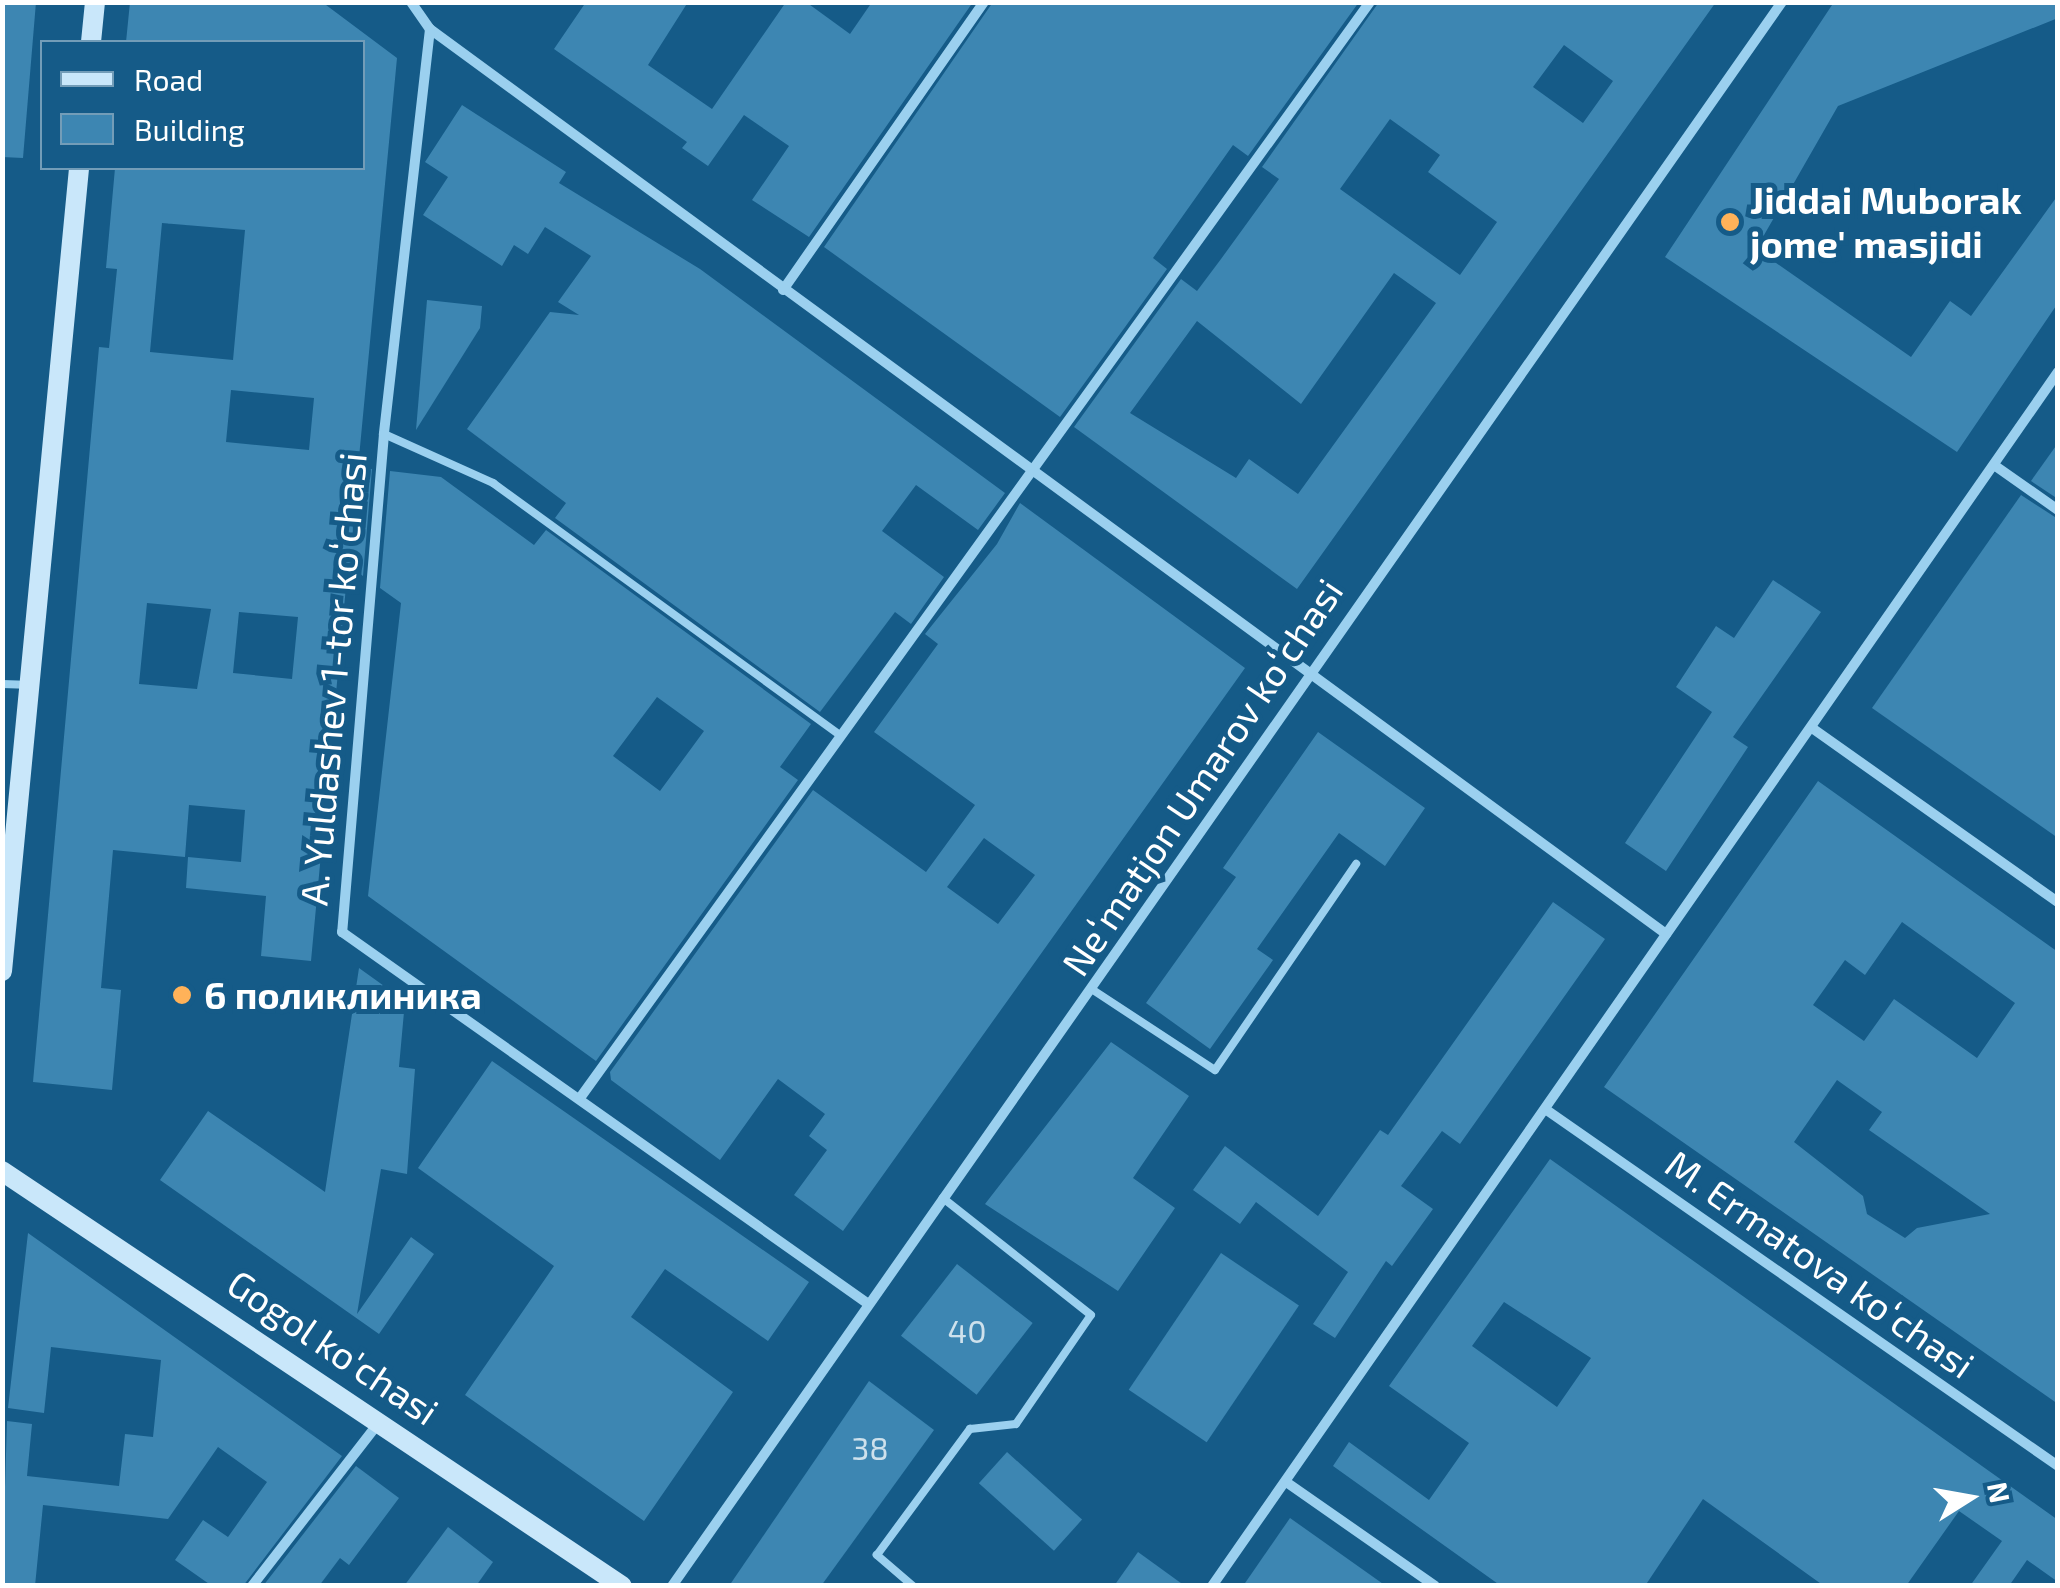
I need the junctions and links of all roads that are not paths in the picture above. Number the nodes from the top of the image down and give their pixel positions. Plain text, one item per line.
1 (94, 2) edge
2 (984, 2) edge
3 (1370, 2) edge
4 (1782, 2) edge
5 (407, 4) edge
6 (430, 30) junction
7 (91, 40) edge
8 (79, 170) edge
9 (783, 290) junction
10 (2058, 372) edge
11 (384, 434) junction
12 (1994, 465) junction
13 (1034, 468) junction
14 (2058, 510) edge
15 (1310, 668) junction
16 (2, 684) edge
17 (30, 686) junction
18 (1812, 728) junction
19 (838, 734) junction
20 (1356, 864) dead end
21 (2058, 902) edge
22 (4, 930) edge
23 (1666, 934) junction
24 (2, 972) edge
25 (1093, 990) junction
26 (580, 1098) junction
27 (1548, 1111) junction
28 (2, 1171) edge
29 (943, 1198) junction
30 (868, 1304) junction
31 (381, 1420) junction
32 (2058, 1466) edge
33 (1289, 1484) junction
34 (252, 1586) edge
35 (622, 1586) edge
36 (672, 1586) edge
37 (913, 1586) edge
38 (1212, 1586) edge
39 (1435, 1586) edge

1 - 7 main road
2 - 9 street
3 - 13 street
4 - 15 street, Neʻmatjon Umarov koʻchasi
5 - 6 street
6 - 9 street
6 - 11 street, A. Yuldashev 1-tor koʻchasi
8 - 17 main road
9 - 13 street
10 - 12 street
11 - 19 lane
11 - 26 street, A. Yuldashev 1-tor koʻchasi
12 - 14 street
12 - 18 street
13 - 15 street
13 - 19 street
15 - 23 street
15 - 25 street, Neʻmatjon Umarov koʻchasi
16 - 17 lane
17 - 22 main road
18 - 21 street
18 - 23 street
19 - 26 street
20 - 25 lane
22 - 24 main road
23 - 27 street
25 - 29 street, Neʻmatjon Umarov koʻchasi
26 - 30 street, A. Yuldashev 1-tor koʻchasi
27 - 32 street, M. Ermatova koʻchasi
27 - 33 street
28 - 31 main road, Gogol ko'chasi
29 - 30 street, Neʻmatjon Umarov koʻchasi
29 - 37 lane
30 - 36 street, Neʻmatjon Umarov koʻchasi
31 - 34 street
31 - 35 main road, Gogol ko'chasi
33 - 38 street
33 - 39 street

